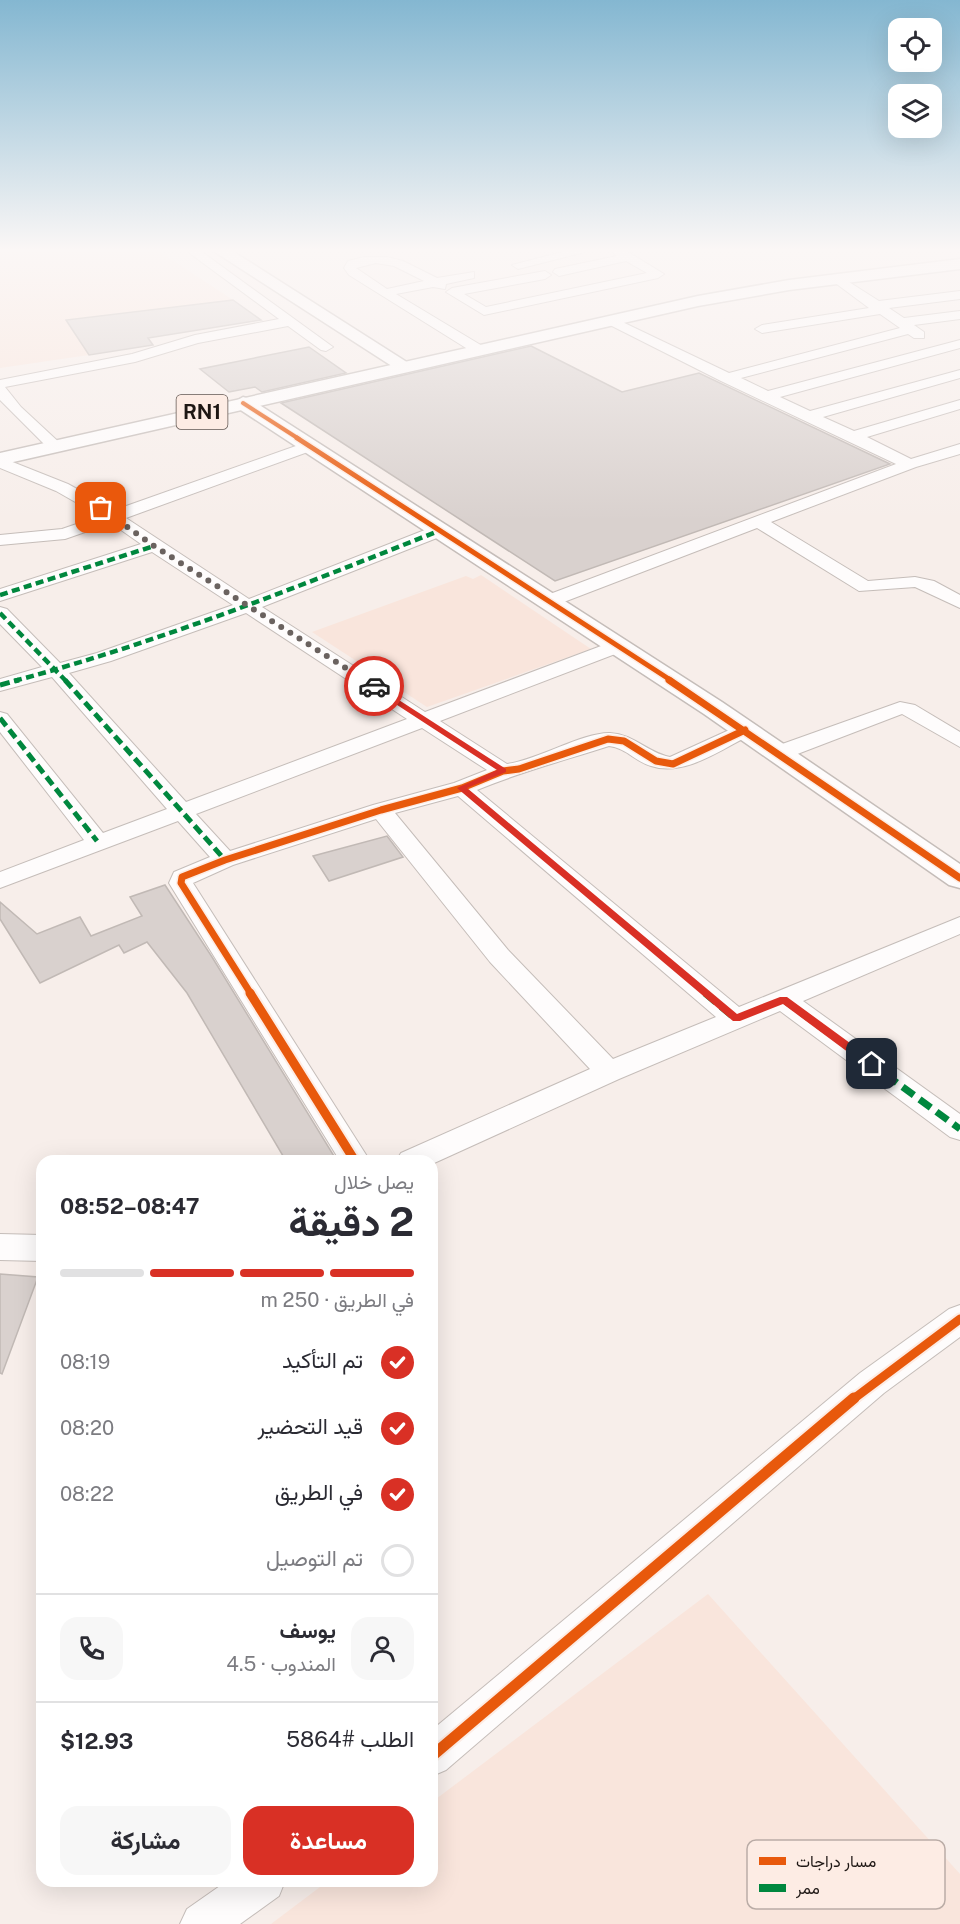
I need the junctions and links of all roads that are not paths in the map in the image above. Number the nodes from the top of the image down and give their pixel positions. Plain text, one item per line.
1 (186, 342) edge
2 (319, 342) edge
3 (365, 342) edge
4 (465, 342) edge
5 (507, 342) edge
6 (662, 342) edge
7 (851, 342) edge
8 (929, 342) edge
9 (960, 344) edge
10 (326, 347) dead end
11 (939, 348) junction
12 (479, 350) junction
13 (960, 360) edge
14 (404, 366) junction
15 (960, 374) edge
16 (726, 378) junction
17 (0, 384) edge
18 (0, 390) edge
19 (765, 396) junction
20 (243, 403) junction
21 (960, 404) edge
22 (808, 416) junction
23 (852, 437) junction
24 (55, 446) junction
25 (310, 446) junction
26 (960, 449) edge
27 (0, 460) edge
28 (910, 464) junction
29 (117, 517) junction
30 (757, 521) junction
31 (441, 530) junction
32 (0, 540) edge
33 (154, 546) junction
34 (0, 595) edge
35 (549, 601) junction
36 (960, 602) edge
37 (249, 606) junction
38 (0, 613) edge
39 (616, 647) junction
40 (57, 670) junction
41 (0, 685) edge
42 (0, 718) edge
43 (424, 718) junction
44 (745, 730) junction
45 (954, 731) edge
46 (779, 753) junction
47 (503, 771) junction
48 (462, 788) junction
49 (381, 810) junction
50 (180, 812) junction
51 (97, 842) junction
52 (225, 860) junction
53 (960, 878) edge
54 (0, 879) edge
55 (960, 925) edge
56 (784, 1000) junction
57 (736, 1019) junction
58 (609, 1071) junction
59 (960, 1129) edge
60 (352, 1155) edge
61 (424, 1155) edge
62 (0, 1247) edge
63 (36, 1248) edge
64 (960, 1318) edge
65 (438, 1751) edge
66 (255, 1887) edge
67 (202, 1924) edge

1 - 17 street
2 - 10 street
3 - 14 main road
4 - 12 street
5 - 12 main road, RN1
6 - 16 street
7 - 16 street
8 - 11 street
9 - 11 street
11 - 13 street
11 - 19 street
12 - 14 main road, RN1
14 - 20 main road, RN1
15 - 22 street
16 - 19 street
18 - 24 street
19 - 22 street
20 - 24 main road, RN1
20 - 25 main road
21 - 23 street
22 - 23 street
23 - 28 street
24 - 27 main road, RN1
25 - 29 street
25 - 31 main road
26 - 28 street
27 - 29 street
28 - 30 street
29 - 32 street
29 - 33 street
30 - 35 street
30 - 36 street
31 - 35 main road
31 - 37 street
33 - 34 street
33 - 37 street
35 - 39 main road
37 - 40 street
37 - 43 street
38 - 40 street
39 - 43 street
39 - 44 main road
40 - 41 street
40 - 50 street
42 - 51 street
43 - 47 street
43 - 50 street
44 - 46 main road
44 - 47 street
45 - 46 street
46 - 53 main road
47 - 48 street
48 - 49 street
48 - 57 street
49 - 52 street
49 - 58 street
50 - 51 street
50 - 52 street
51 - 54 street
52 - 60 street
55 - 56 street
56 - 57 street
56 - 59 street
57 - 58 street
58 - 61 street
62 - 63 street
64 - 65 street
66 - 67 street

